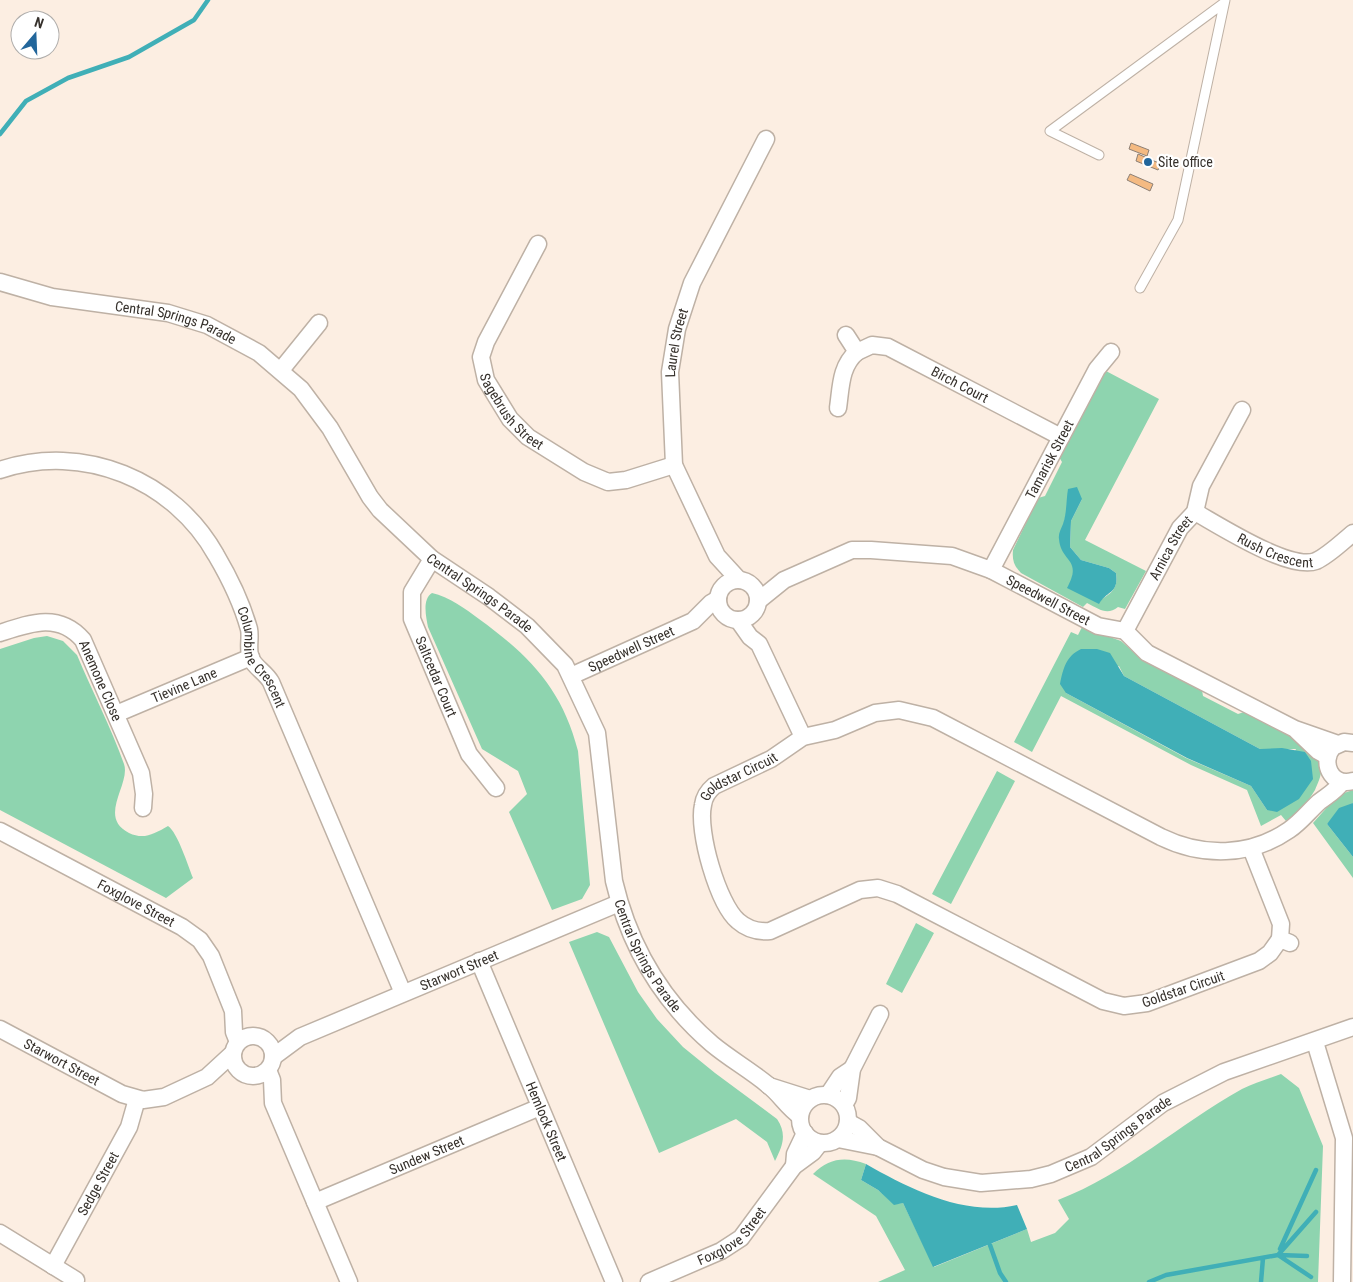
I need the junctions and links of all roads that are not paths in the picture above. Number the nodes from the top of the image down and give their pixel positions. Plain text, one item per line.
1 (1224, 2) edge
2 (766, 139) dead end
3 (1099, 155) dead end
4 (538, 244) dead end
5 (0, 282) edge
6 (1140, 288) dead end
7 (319, 323) dead end
8 (846, 335) dead end
9 (857, 352) junction
10 (1110, 352) dead end
11 (281, 370) junction
12 (838, 408) dead end
13 (1242, 410) dead end
14 (1061, 437) junction
15 (674, 465) junction
16 (0, 470) edge
17 (1195, 512) junction
18 (1353, 533) edge
19 (717, 556) junction
20 (432, 559) junction
21 (991, 570) junction
22 (784, 580) junction
23 (745, 583) junction
24 (720, 594) junction
25 (743, 613) junction
26 (693, 621) junction
27 (1125, 632) junction
28 (0, 633) edge
29 (250, 657) junction
30 (571, 676) junction
31 (116, 714) junction
32 (803, 737) junction
33 (1342, 749) edge
34 (1348, 781) edge
35 (496, 788) dead end
36 (1319, 802) junction
37 (143, 808) dead end
38 (0, 831) edge
39 (1251, 848) junction
40 (619, 903) junction
41 (479, 961) junction
42 (403, 993) junction
43 (233, 1011) junction
44 (880, 1014) dead end
45 (1353, 1027) edge
46 (0, 1029) edge
47 (300, 1037) junction
48 (261, 1038) junction
49 (1315, 1042) junction
50 (235, 1048) junction
51 (271, 1063) junction
52 (852, 1069) junction
53 (246, 1074) junction
54 (207, 1077) junction
55 (769, 1086) junction
56 (828, 1095) junction
57 (137, 1099) junction
58 (810, 1099) junction
59 (273, 1103) junction
60 (844, 1105) junction
61 (540, 1107) junction
62 (800, 1116) junction
63 (848, 1122) junction
64 (804, 1133) junction
65 (838, 1139) junction
66 (820, 1143) junction
67 (878, 1147) junction
68 (794, 1166) junction
69 (315, 1202) junction
70 (0, 1233) edge
71 (53, 1266) junction
72 (76, 1280) dead end
73 (349, 1282) edge
74 (614, 1282) edge
75 (649, 1282) edge
76 (1342, 1282) edge

1 - 3 lane
1 - 6 lane
2 - 15 street, Laurel Street
4 - 15 street, Sagebrush Street
5 - 11 street, Central Springs Parade
7 - 11 street
8 - 9 street
9 - 12 street
9 - 14 street, Birch Court
10 - 14 street, Tamarisk Street
11 - 20 street, Central Springs Parade
13 - 17 street, Arnica Street
14 - 21 street, Tamarisk Street
15 - 19 street, Laurel Street
16 - 29 street, Columbine Crescent
17 - 18 street, Rush Crescent
17 - 27 street, Arnica Street
19 - 23 street, Laurel Street
19 - 24 street, Laurel Street
20 - 30 street, Central Springs Parade
20 - 35 street, Saltcedar Court
21 - 22 street, Speedwell Street
21 - 27 street, Speedwell Street
22 - 23 street, Speedwell Street
22 - 25 street, Speedwell Street
23 - 24 street, Speedwell Street
23 - 25 street, Laurel Street
24 - 25 street, Laurel Street
24 - 26 street, Speedwell Street
25 - 26 street, Speedwell Street
25 - 32 street
26 - 30 street, Speedwell Street
27 - 33 street, Speedwell Street
28 - 31 street, Anemone Close
29 - 31 street, Tievine Lane
29 - 42 street, Columbine Crescent
30 - 40 street, Central Springs Parade
31 - 37 street, Anemone Close
32 - 39 street, Goldstar Circuit
32 - 39 street, Goldstar Circuit
33 - 34 street, Speedwell Street
33 - 36 street
34 - 36 street, Goldstar Circuit
36 - 39 street, Goldstar Circuit
38 - 43 street, Foxglove Street
40 - 41 street, Starwort Street
40 - 55 street, Central Springs Parade
41 - 42 street, Starwort Street
41 - 61 street, Hemlock Street
42 - 47 street, Starwort Street
43 - 48 street, Foxglove Street
43 - 50 street, Foxglove Street
44 - 52 street
45 - 49 street, Central Springs Parade
46 - 57 street, Starwort Street
47 - 48 street, Starwort Street
47 - 51 street, Starwort Street
48 - 50 street, Starwort Street
48 - 51 street
49 - 67 street, Central Springs Parade
49 - 76 street
50 - 53 street, Foxglove Street
50 - 54 street, Starwort Street
51 - 53 street, Starwort Street
51 - 59 street
52 - 56 street
52 - 60 street
53 - 54 street, Starwort Street
53 - 59 street
54 - 57 street, Starwort Street
55 - 58 street, Central Springs Parade
55 - 62 street, Central Springs Parade
56 - 58 street
56 - 60 street
57 - 71 street, Sedge Street
58 - 62 street
59 - 69 street
60 - 63 street
61 - 69 street, Sundew Street
61 - 74 street, Hemlock Street
62 - 64 street
63 - 65 street
63 - 67 street, Central Springs Parade
64 - 66 street
64 - 68 street, Foxglove Street
65 - 66 street
65 - 67 street, Central Springs Parade
66 - 68 street, Foxglove Street
68 - 75 street, Foxglove Street
69 - 73 street
70 - 71 street
71 - 72 street

